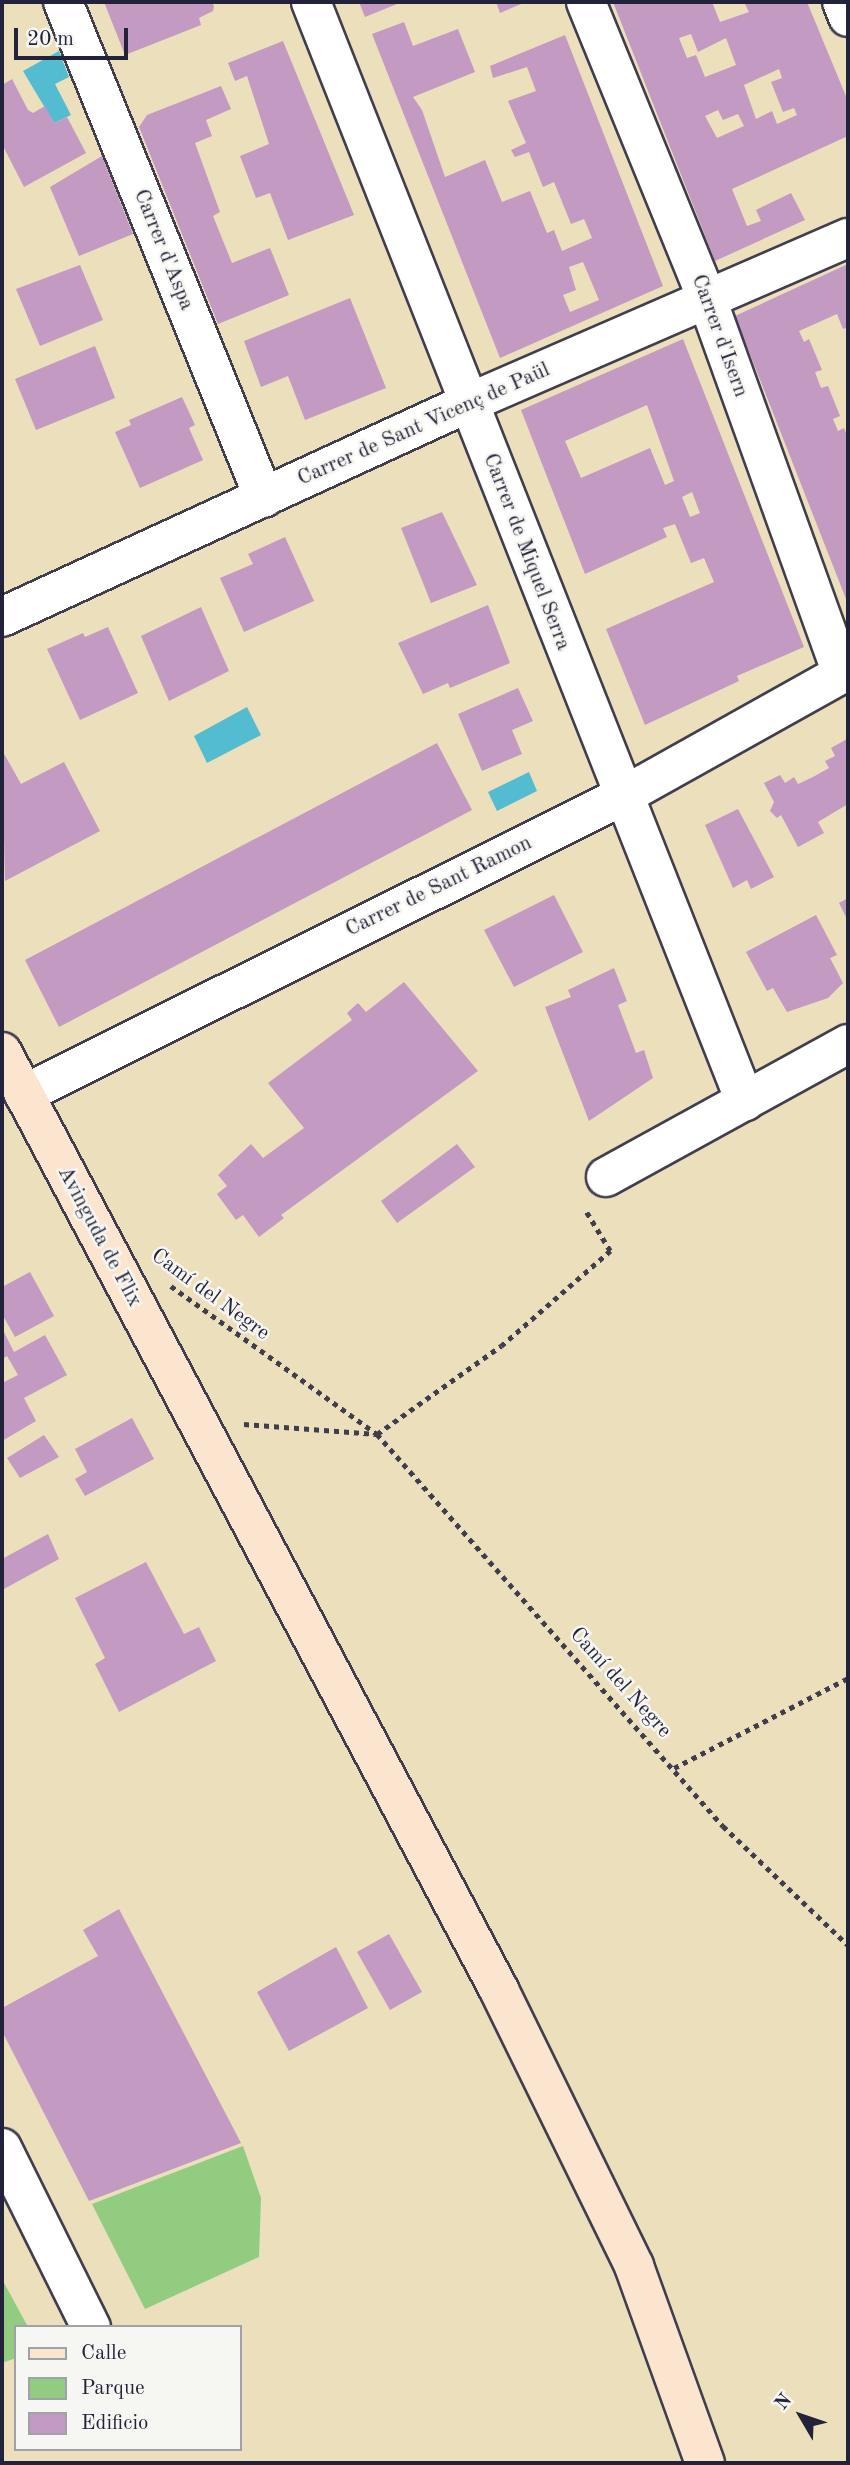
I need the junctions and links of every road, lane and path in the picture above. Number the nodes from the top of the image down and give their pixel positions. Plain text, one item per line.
1 (63, 2) edge
2 (311, 2) edge
3 (586, 2) edge
4 (842, 2) edge
5 (848, 18) edge
6 (848, 238) edge
7 (707, 299) junction
8 (468, 403) junction
9 (264, 498) junction
10 (2, 617) edge
11 (845, 671) edge
12 (624, 796) junction
13 (848, 1044) edge
14 (2, 1052) edge
15 (24, 1094) junction
16 (745, 1101) junction
17 (606, 1177) dead end
18 (583, 1207) dead end
19 (161, 1279) dead end
20 (199, 1421) junction
21 (377, 1434) junction
22 (848, 1678) edge
23 (674, 1768) junction
24 (848, 1945) edge
25 (2, 2148) edge
26 (14, 2198) edge
27 (90, 2325) edge
28 (705, 2463) edge

1 - 9 street, Carrer d'Aspa
2 - 8 street, Carrer de Miquel Serra
3 - 7 street, Carrer d'Isern
4 - 5 street
6 - 7 street, Carrer de Sant Vicenç de Paül
7 - 8 street, Carrer de Sant Vicenç de Paül
7 - 11 street, Carrer d'Isern
8 - 9 street, Carrer de Sant Vicenç de Paül
8 - 12 street, Carrer de Miquel Serra
9 - 10 street, Carrer de Sant Vicenç de Paül
11 - 12 street, Carrer de Sant Ramon
12 - 15 street, Carrer de Sant Ramon
12 - 16 street, Carrer de Miquel Serra
13 - 16 street
14 - 15 street, Avinguda de Flix
15 - 20 street, Avinguda de Flix
16 - 17 street
18 - 21 path
19 - 21 path, Camí del Negre
20 - 21 path
20 - 28 street, Avinguda de Flix
21 - 23 path, Camí del Negre
22 - 23 path
23 - 24 path, Camí del Negre
25 - 26 street
26 - 27 street

